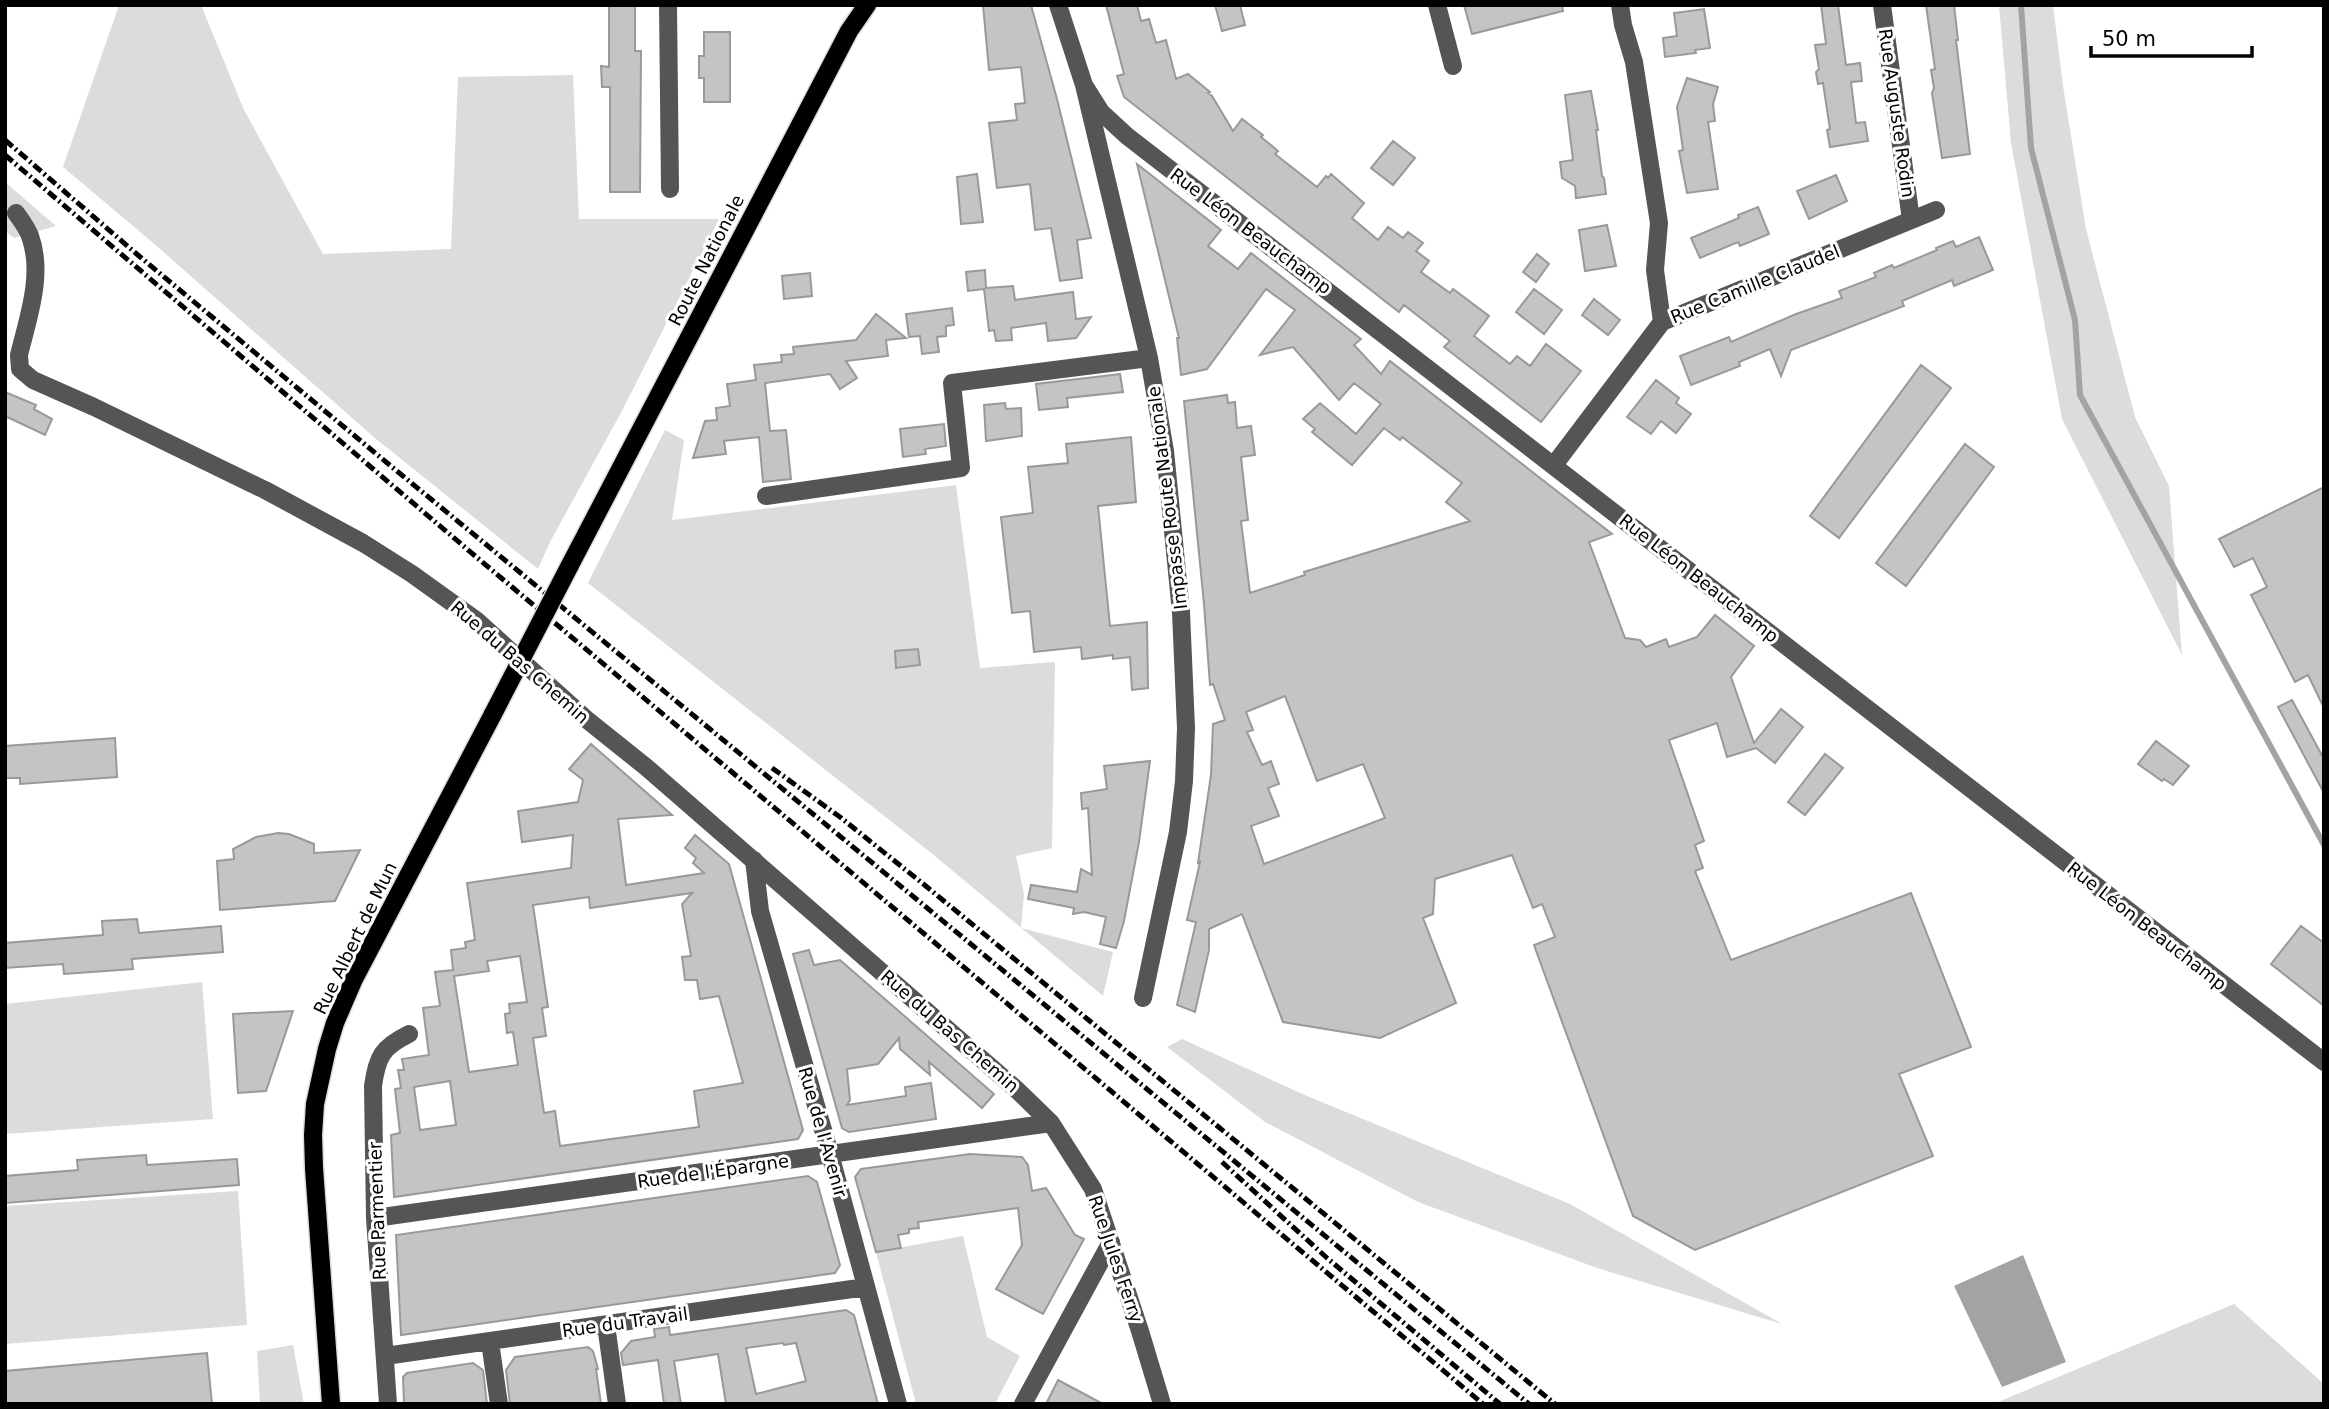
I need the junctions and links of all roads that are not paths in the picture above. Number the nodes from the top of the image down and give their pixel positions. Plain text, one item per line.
1 (668, 5) edge
2 (859, 5) edge
3 (867, 5) edge
4 (1058, 5) edge
5 (1437, 5) edge
6 (1620, 5) edge
7 (1882, 5) edge
8 (849, 32) junction
9 (1453, 66) dead end
10 (1084, 85) junction
11 (670, 189) dead end
12 (1936, 210) dead end
13 (16, 213) dead end
14 (1911, 220) junction
15 (1662, 321) junction
16 (1149, 358) junction
17 (1553, 465) junction
18 (766, 496) dead end
19 (569, 567) joint
20 (754, 860) junction
21 (1143, 998) dead end
22 (410, 1034) dead end
23 (2324, 1062) edge
24 (1051, 1123) junction
25 (830, 1154) junction
26 (375, 1218) junction
27 (1111, 1242) junction
28 (866, 1287) junction
29 (606, 1325) junction
30 (490, 1342) junction
31 (385, 1356) junction
32 (331, 1404) edge
33 (388, 1404) edge
34 (499, 1404) edge
35 (617, 1404) edge
36 (898, 1404) edge
37 (1023, 1404) edge
38 (1161, 1404) edge

1 - 11 street
2 - 8 main road, Route Nationale
3 - 8 main road, Route Nationale
4 - 10 street, Impasse Route Nationale
5 - 9 street
6 - 15 street
7 - 14 street, Rue Auguste Rodin
8 - 19 main road, Route Nationale
10 - 16 street, Impasse Route Nationale
10 - 17 street, Rue Léon Beauchamp
12 - 14 street, Rue Camille Claudel
13 - 20 street, Rue du Bas Chemin
14 - 15 street, Rue Camille Claudel
15 - 17 street, Rue Camille Claudel
16 - 18 street
16 - 21 street, Impasse Route Nationale
17 - 23 street, Rue Léon Beauchamp
19 - 32 main road, Rue Albert de Mun, bridge
20 - 24 street, Rue du Bas Chemin
20 - 25 street, Rue de l'Avenir
22 - 26 street, Rue Parmentier
24 - 25 street, Rue de l'Épargne
24 - 27 street, Rue Jules Ferry
25 - 26 street, Rue de l'Épargne
25 - 28 street, Rue de l'Avenir
26 - 31 street, Rue Parmentier
27 - 37 street
27 - 38 street, Rue Jules Ferry
28 - 29 street, Rue du Travail
28 - 36 street, Rue de l'Avenir
29 - 30 street, Rue du Travail
29 - 35 street
30 - 31 street, Rue du Travail
30 - 34 street
31 - 33 street, Rue Parmentier

